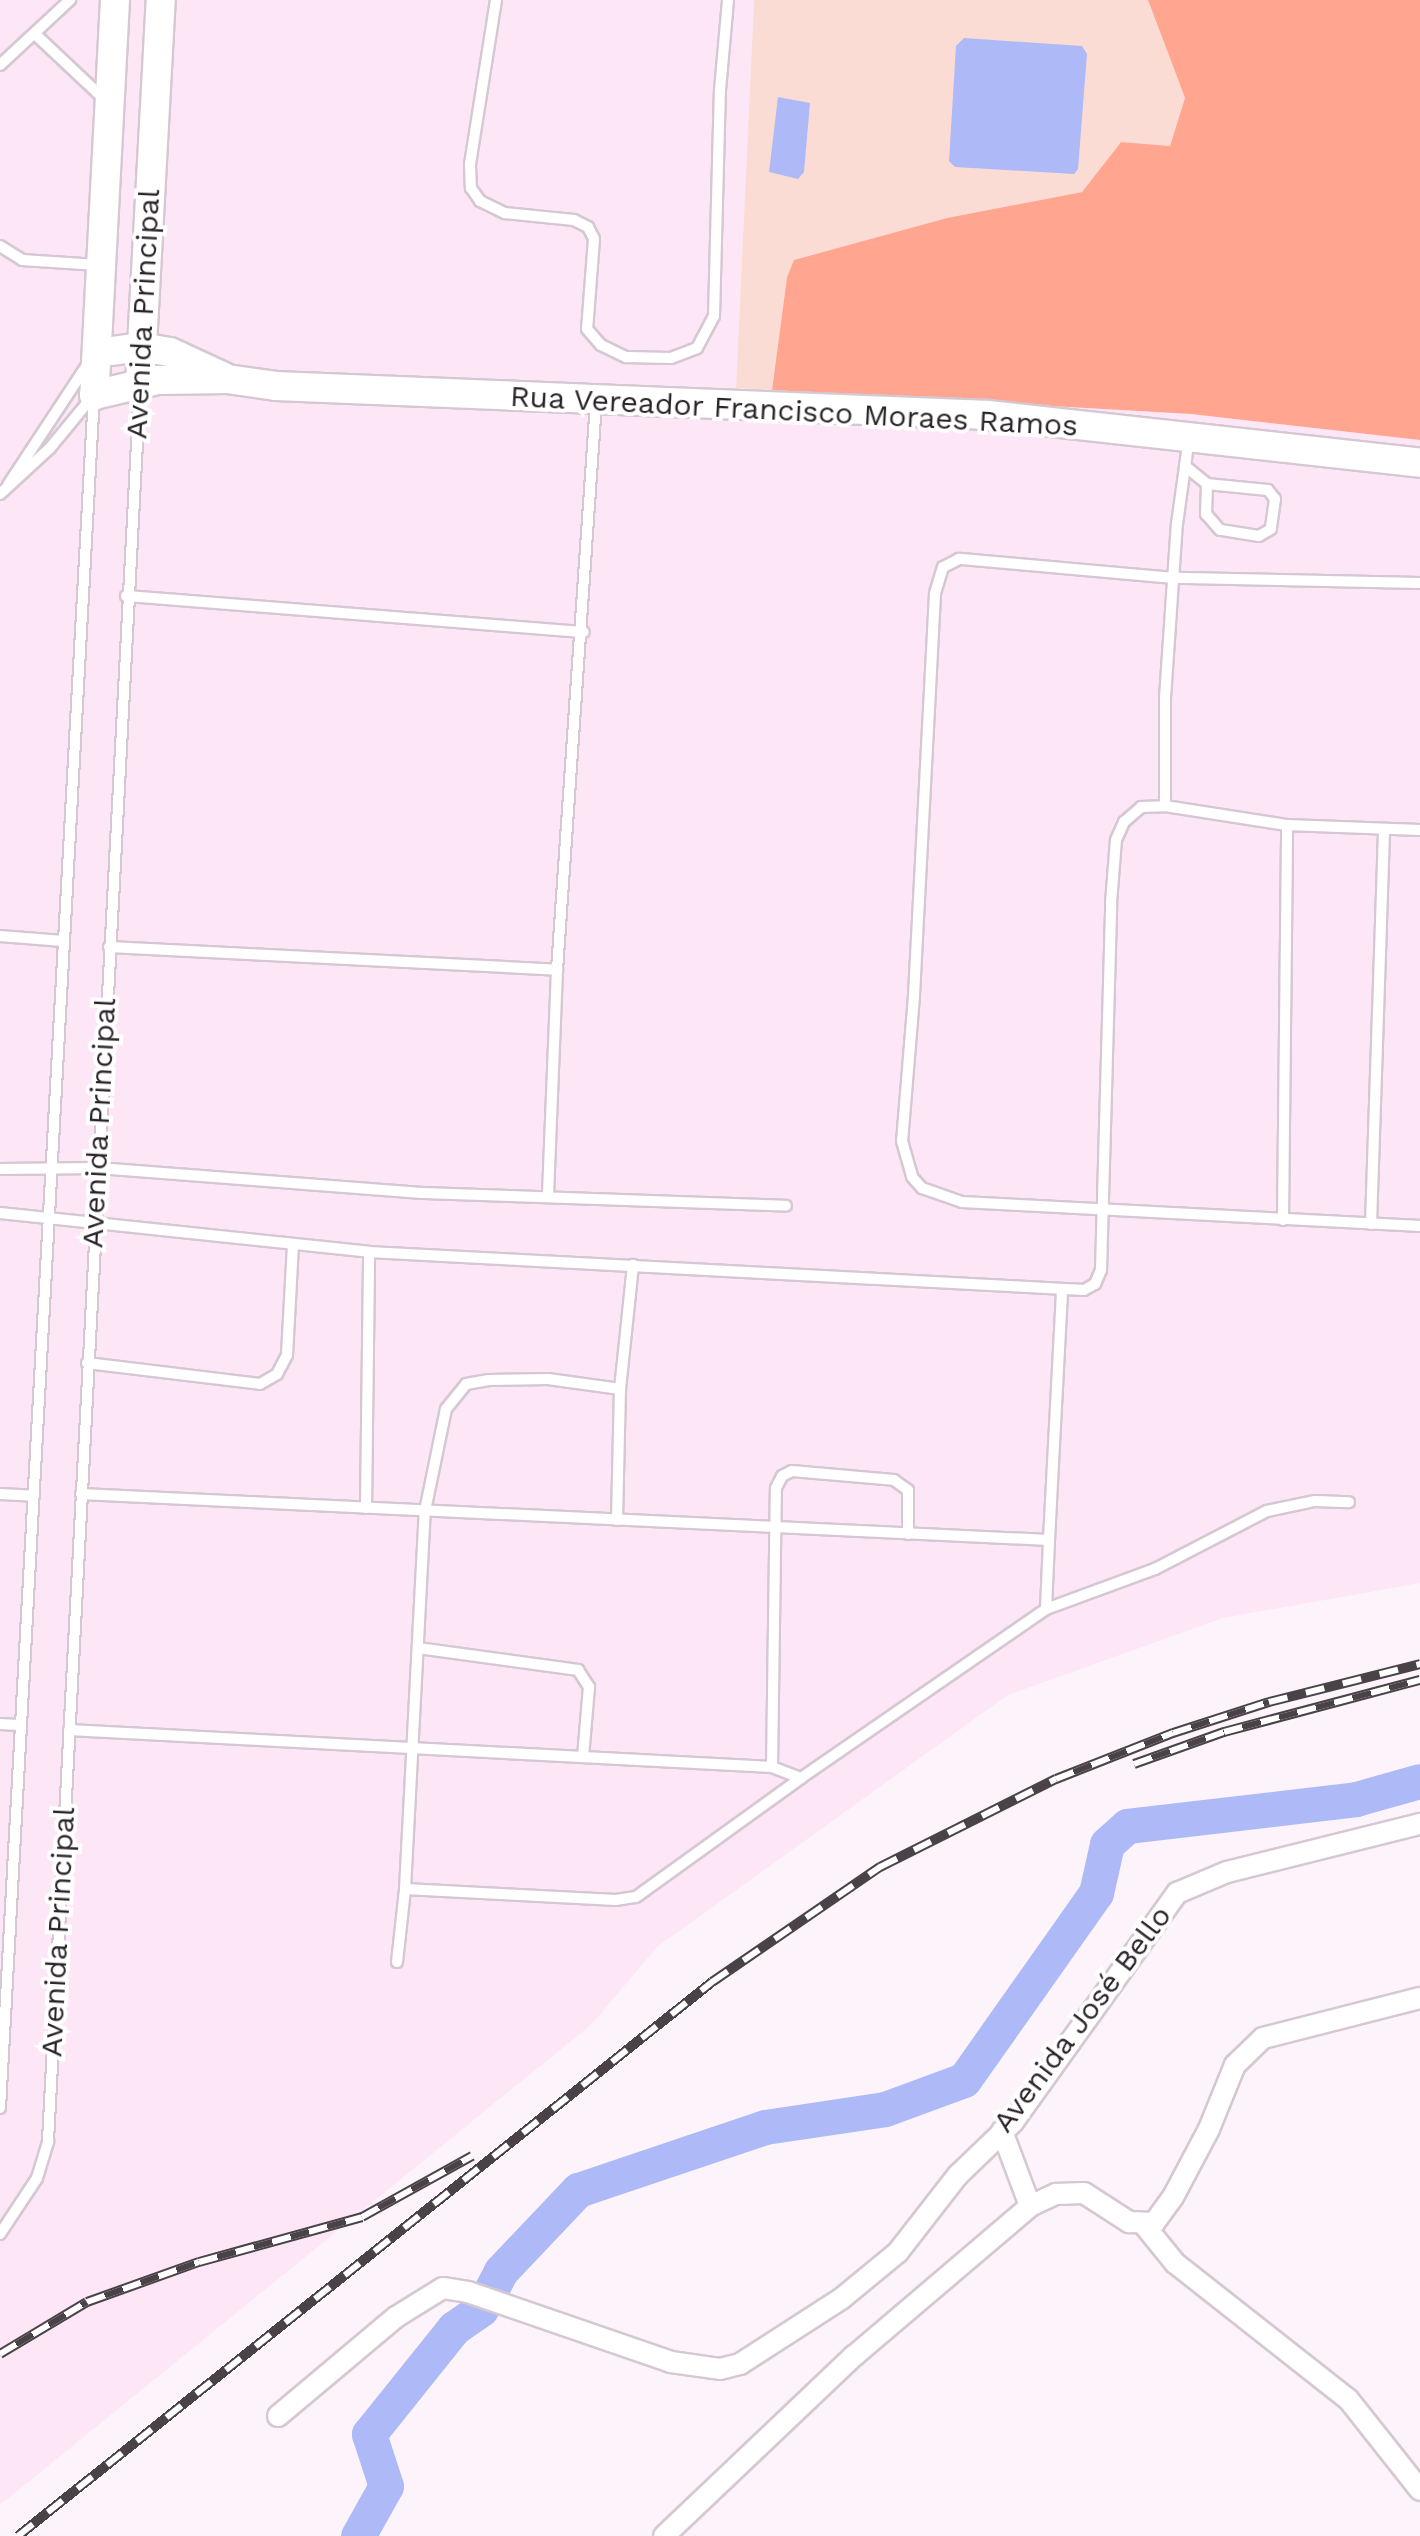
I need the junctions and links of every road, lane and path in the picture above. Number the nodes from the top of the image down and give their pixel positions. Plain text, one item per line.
1 (70, 0) edge
2 (115, 0) edge
3 (161, 0) edge
4 (496, 0) edge
5 (728, 0) edge
6 (36, 34) junction
7 (0, 65) edge
8 (109, 103) junction
9 (0, 246) edge
10 (99, 269) junction
11 (142, 347) junction
12 (97, 353) junction
13 (227, 379) junction
14 (140, 383) junction
15 (94, 394) junction
16 (596, 400) junction
17 (1189, 436) junction
18 (1420, 463) edge
19 (1185, 466) junction
20 (1207, 484) junction
21 (4, 490) edge
22 (1174, 578) junction
23 (1420, 582) edge
24 (126, 596) junction
25 (584, 632) junction
26 (1166, 806) junction
27 (1287, 826) junction
28 (1384, 828) junction
29 (1420, 830) edge
30 (0, 936) edge
31 (63, 941) junction
32 (109, 947) junction
33 (557, 970) junction
34 (98, 1168) junction
35 (0, 1169) edge
36 (51, 1169) junction
37 (548, 1194) junction
38 (786, 1206) dead end
39 (1102, 1207) junction
40 (0, 1213) edge
41 (52, 1216) junction
42 (1282, 1220) junction
43 (93, 1222) junction
44 (1371, 1224) junction
45 (1420, 1226) edge
46 (292, 1244) junction
47 (369, 1252) junction
48 (633, 1265) junction
49 (1062, 1289) junction
50 (87, 1363) junction
51 (620, 1389) junction
52 (0, 1494) edge
53 (81, 1494) junction
54 (34, 1496) junction
55 (1349, 1502) dead end
56 (366, 1508) junction
57 (425, 1510) junction
58 (618, 1520) junction
59 (776, 1527) junction
60 (908, 1534) junction
61 (1049, 1540) junction
62 (1046, 1609) junction
63 (418, 1648) junction
64 (0, 1724) edge
65 (19, 1725) junction
66 (69, 1730) junction
67 (412, 1748) junction
68 (584, 1757) junction
69 (772, 1767) junction
70 (801, 1778) junction
71 (1420, 1824) edge
72 (405, 1889) junction
73 (396, 1962) dead end
74 (1420, 1998) edge
75 (2, 2023) edge
76 (0, 2108) edge
77 (1002, 2132) junction
78 (1030, 2206) junction
79 (1144, 2226) junction
80 (0, 2234) edge
81 (278, 2416) dead end
82 (1420, 2490) edge
83 (664, 2536) edge

1 - 6 lane
2 - 8 street, Avenida Principal
3 - 11 street, Avenida Principal
4 - 5 lane
6 - 7 lane
6 - 8 lane
8 - 10 street, Avenida Principal
9 - 10 lane
10 - 12 street, Avenida Principal
11 - 12 street
11 - 13 street
11 - 14 street, Avenida Principal
12 - 15 street, Avenida Principal
12 - 21 lane
13 - 14 street
13 - 16 street, Rua Vereador Francisco Moraes Ramos
14 - 15 street
14 - 24 lane, Avenida Principal
15 - 21 lane
15 - 31 lane, Avenida Principal
16 - 17 street, Rua Vereador Francisco Moraes Ramos
16 - 25 lane
17 - 18 street, Rua Vereador Francisco Moraes Ramos
17 - 19 lane
19 - 20 lane
19 - 22 lane
20 - 20 lane
22 - 23 lane
22 - 26 lane
22 - 39 lane
24 - 25 lane
24 - 32 lane, Avenida Principal
25 - 33 lane
26 - 27 lane
26 - 39 lane
27 - 28 lane
27 - 42 lane
28 - 29 lane
28 - 44 lane
30 - 31 lane
31 - 36 lane, Avenida Principal
32 - 33 lane
32 - 34 lane, Avenida Principal
33 - 37 lane
34 - 36 lane
34 - 37 lane
34 - 43 lane, Avenida Principal
35 - 36 lane
36 - 41 lane, Avenida Principal
37 - 38 lane
39 - 42 lane
39 - 49 lane
40 - 41 lane
41 - 43 lane
41 - 54 lane, Avenida Principal
42 - 44 lane
43 - 46 lane
43 - 50 lane, Avenida Principal
44 - 45 lane
46 - 47 lane
46 - 50 lane
47 - 48 lane
47 - 56 lane
48 - 49 lane
48 - 51 lane
49 - 61 lane
50 - 53 lane, Avenida Principal
51 - 57 lane
51 - 58 lane
52 - 54 lane
53 - 56 lane
53 - 66 lane, Avenida Principal
54 - 65 lane, Avenida Principal
55 - 62 lane
56 - 57 lane
57 - 58 lane
57 - 63 lane
58 - 59 lane
59 - 60 lane
59 - 60 lane
59 - 69 lane
60 - 61 lane
61 - 62 lane
62 - 70 lane
63 - 67 lane
63 - 68 lane
64 - 65 lane
65 - 75 lane, Avenida Principal
66 - 67 lane
66 - 80 lane, Avenida Principal
67 - 68 lane
67 - 72 lane
68 - 69 lane
69 - 70 lane
70 - 72 lane
71 - 77 street, Avenida José Bello
72 - 73 lane
74 - 79 street
75 - 76 lane, Avenida Principal
77 - 78 street
77 - 81 street, Avenida José Bello
78 - 79 street
78 - 83 street
79 - 82 street

